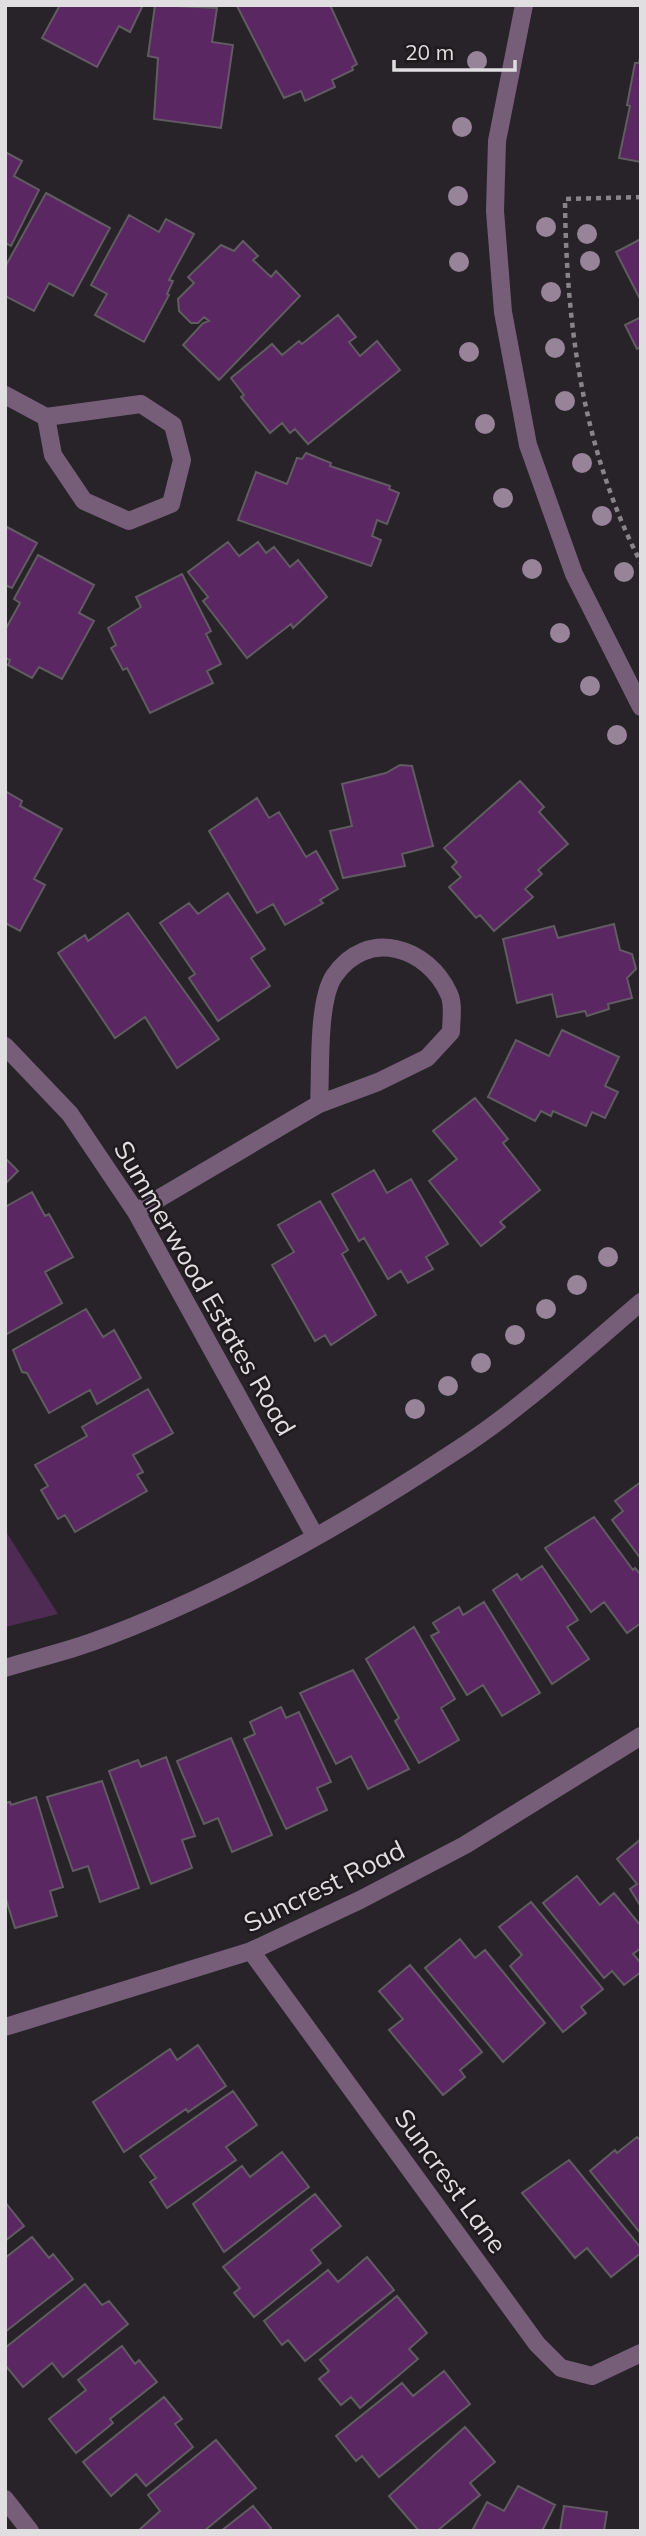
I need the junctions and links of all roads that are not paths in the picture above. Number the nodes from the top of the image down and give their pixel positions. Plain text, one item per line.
1 (524, 5) edge
2 (5, 395) edge
3 (46, 417) junction
4 (641, 707) edge
5 (5, 1046) edge
6 (319, 1104) junction
7 (136, 1212) junction
8 (641, 1303) edge
9 (315, 1536) junction
10 (5, 1668) edge
11 (641, 1736) edge
12 (251, 1951) junction
13 (5, 2026) edge
14 (641, 2353) edge
15 (5, 2500) edge
16 (30, 2531) edge

1 - 4 street
2 - 3 street
3 - 3 street
5 - 7 street, Summerwood Estates Road
6 - 6 street
6 - 7 street
7 - 9 street, Summerwood Estates Road
8 - 9 street
9 - 10 street
11 - 12 street, Suncrest Road
12 - 13 street, Suncrest Road
12 - 14 street, Suncrest Lane
15 - 16 street

